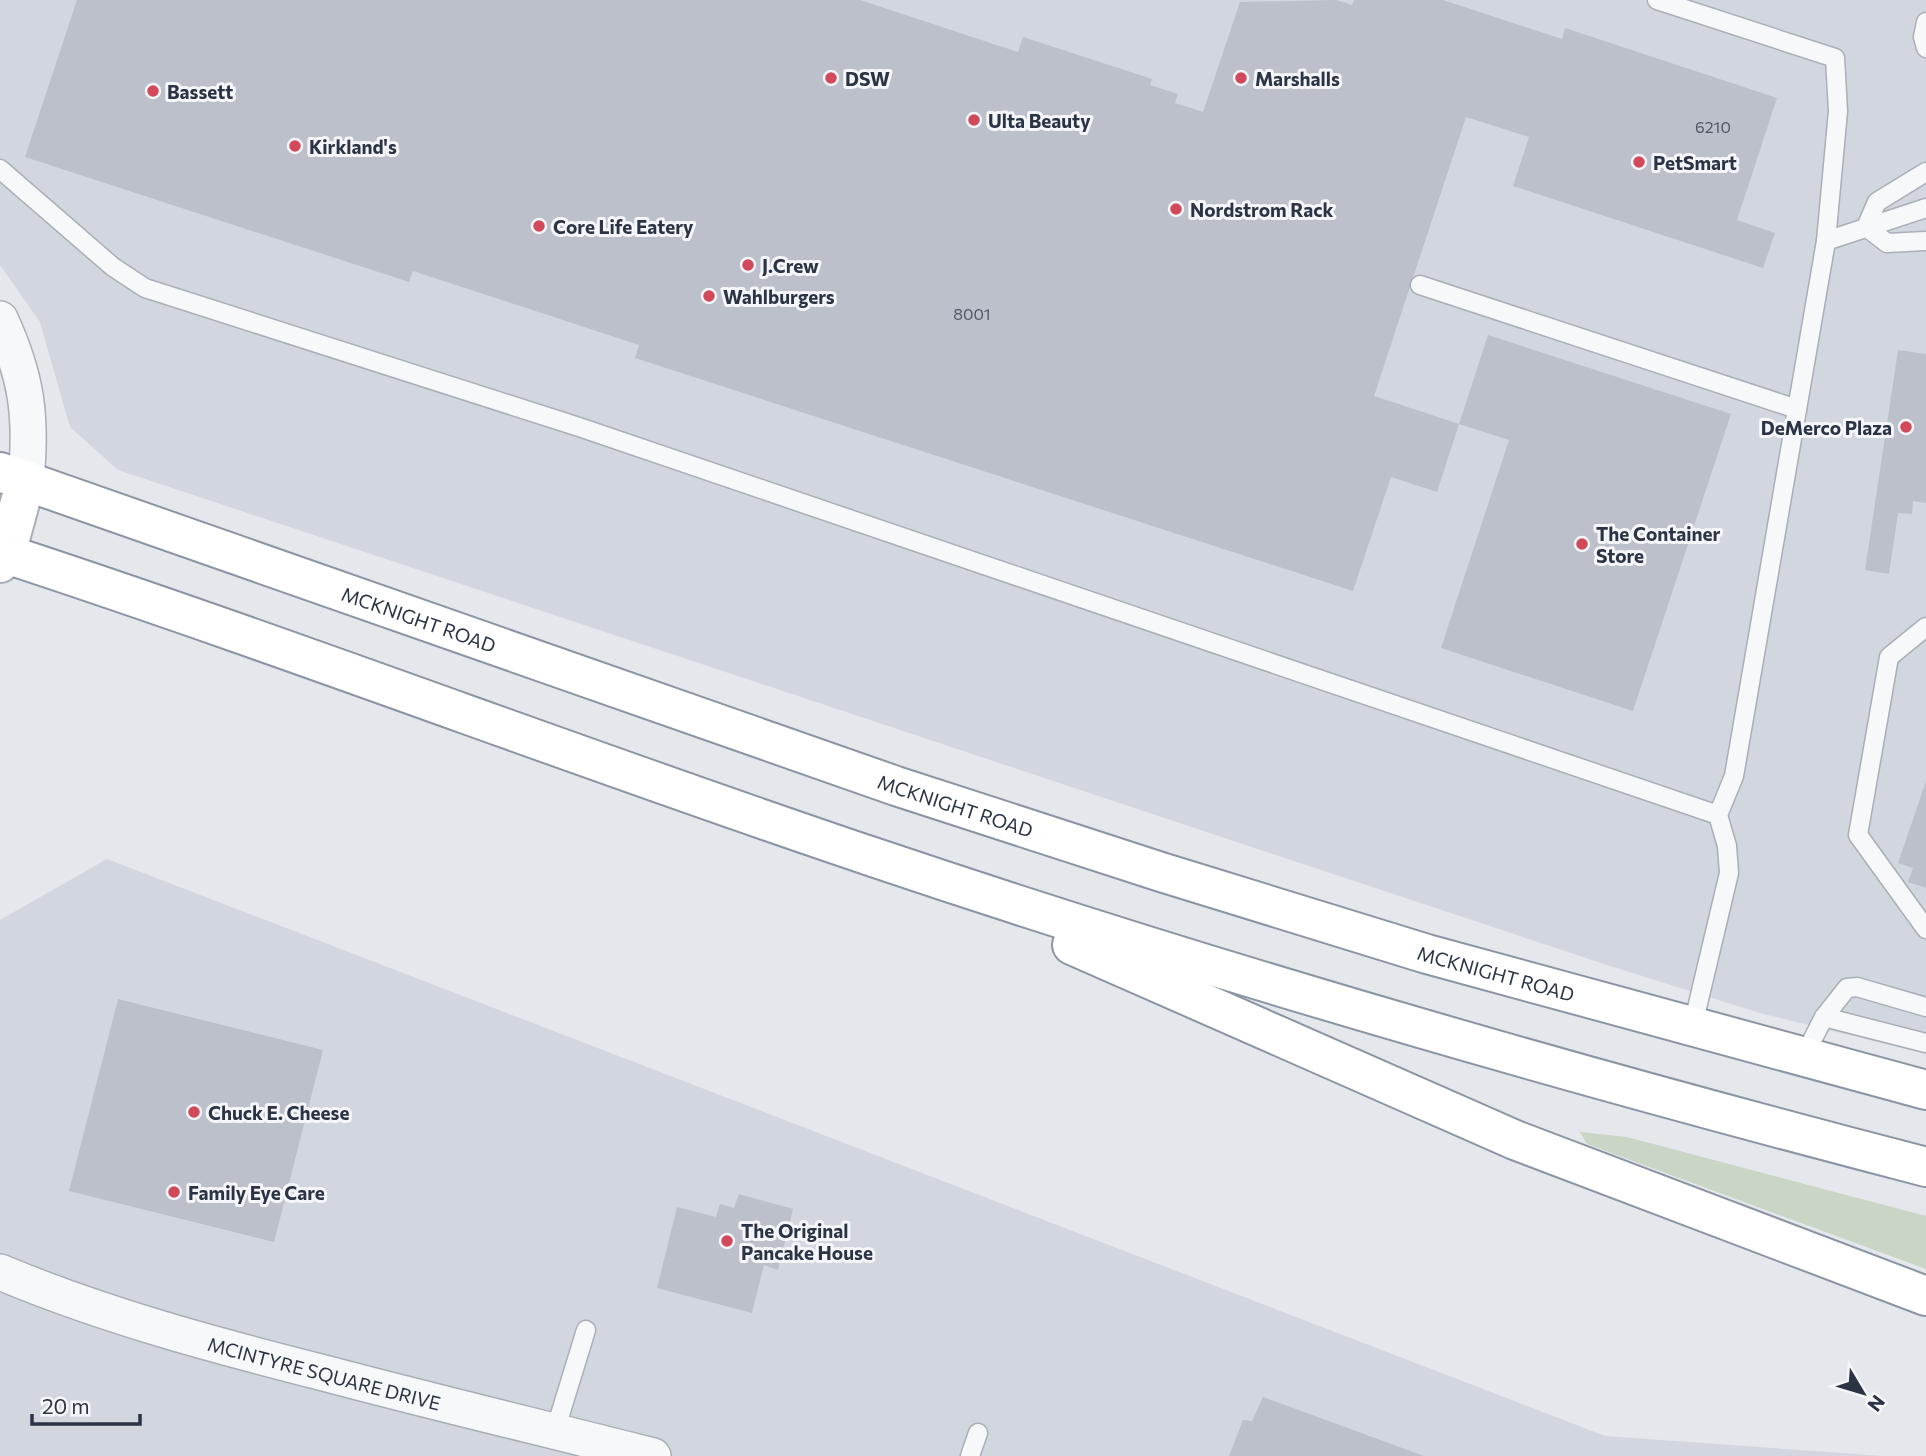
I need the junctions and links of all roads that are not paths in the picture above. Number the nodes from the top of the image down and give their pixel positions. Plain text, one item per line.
1 (1657, 0) edge
2 (1926, 22) edge
3 (1926, 48) edge
4 (0, 169) edge
5 (1926, 172) edge
6 (1926, 208) edge
7 (1866, 227) junction
8 (1826, 240) junction
9 (1926, 241) edge
10 (1420, 285) dead end
11 (1, 332) edge
12 (1797, 409) junction
13 (13, 476) edge
14 (2, 556) edge
15 (1926, 627) edge
16 (1718, 816) junction
17 (872, 857) junction
18 (1926, 929) edge
19 (1926, 1007) edge
20 (1824, 1017) junction
21 (1692, 1029) junction
22 (1926, 1043) edge
23 (1804, 1058) junction
24 (1926, 1090) edge
25 (1926, 1167) edge
26 (0, 1272) edge
27 (1926, 1296) edge
28 (586, 1329) dead end
29 (555, 1431) junction
30 (978, 1433) dead end
31 (653, 1456) edge
32 (970, 1456) edge

1 - 8 lane
2 - 3 lane
4 - 16 lane
5 - 7 lane
6 - 7 lane
7 - 8 lane
7 - 9 lane
8 - 12 lane
10 - 12 lane
11 - 13 street
12 - 16 lane
13 - 14 main road
13 - 21 main road, MCKNIGHT ROAD
14 - 17 main road
15 - 18 lane
16 - 21 lane
17 - 25 main road
17 - 27 main road
19 - 20 lane
20 - 22 lane
20 - 23 lane
21 - 23 main road, MCKNIGHT ROAD
23 - 24 main road, MCKNIGHT ROAD
26 - 29 street, MCINTYRE SQUARE DRIVE
28 - 29 lane
29 - 31 street, MCINTYRE SQUARE DRIVE
30 - 32 lane

